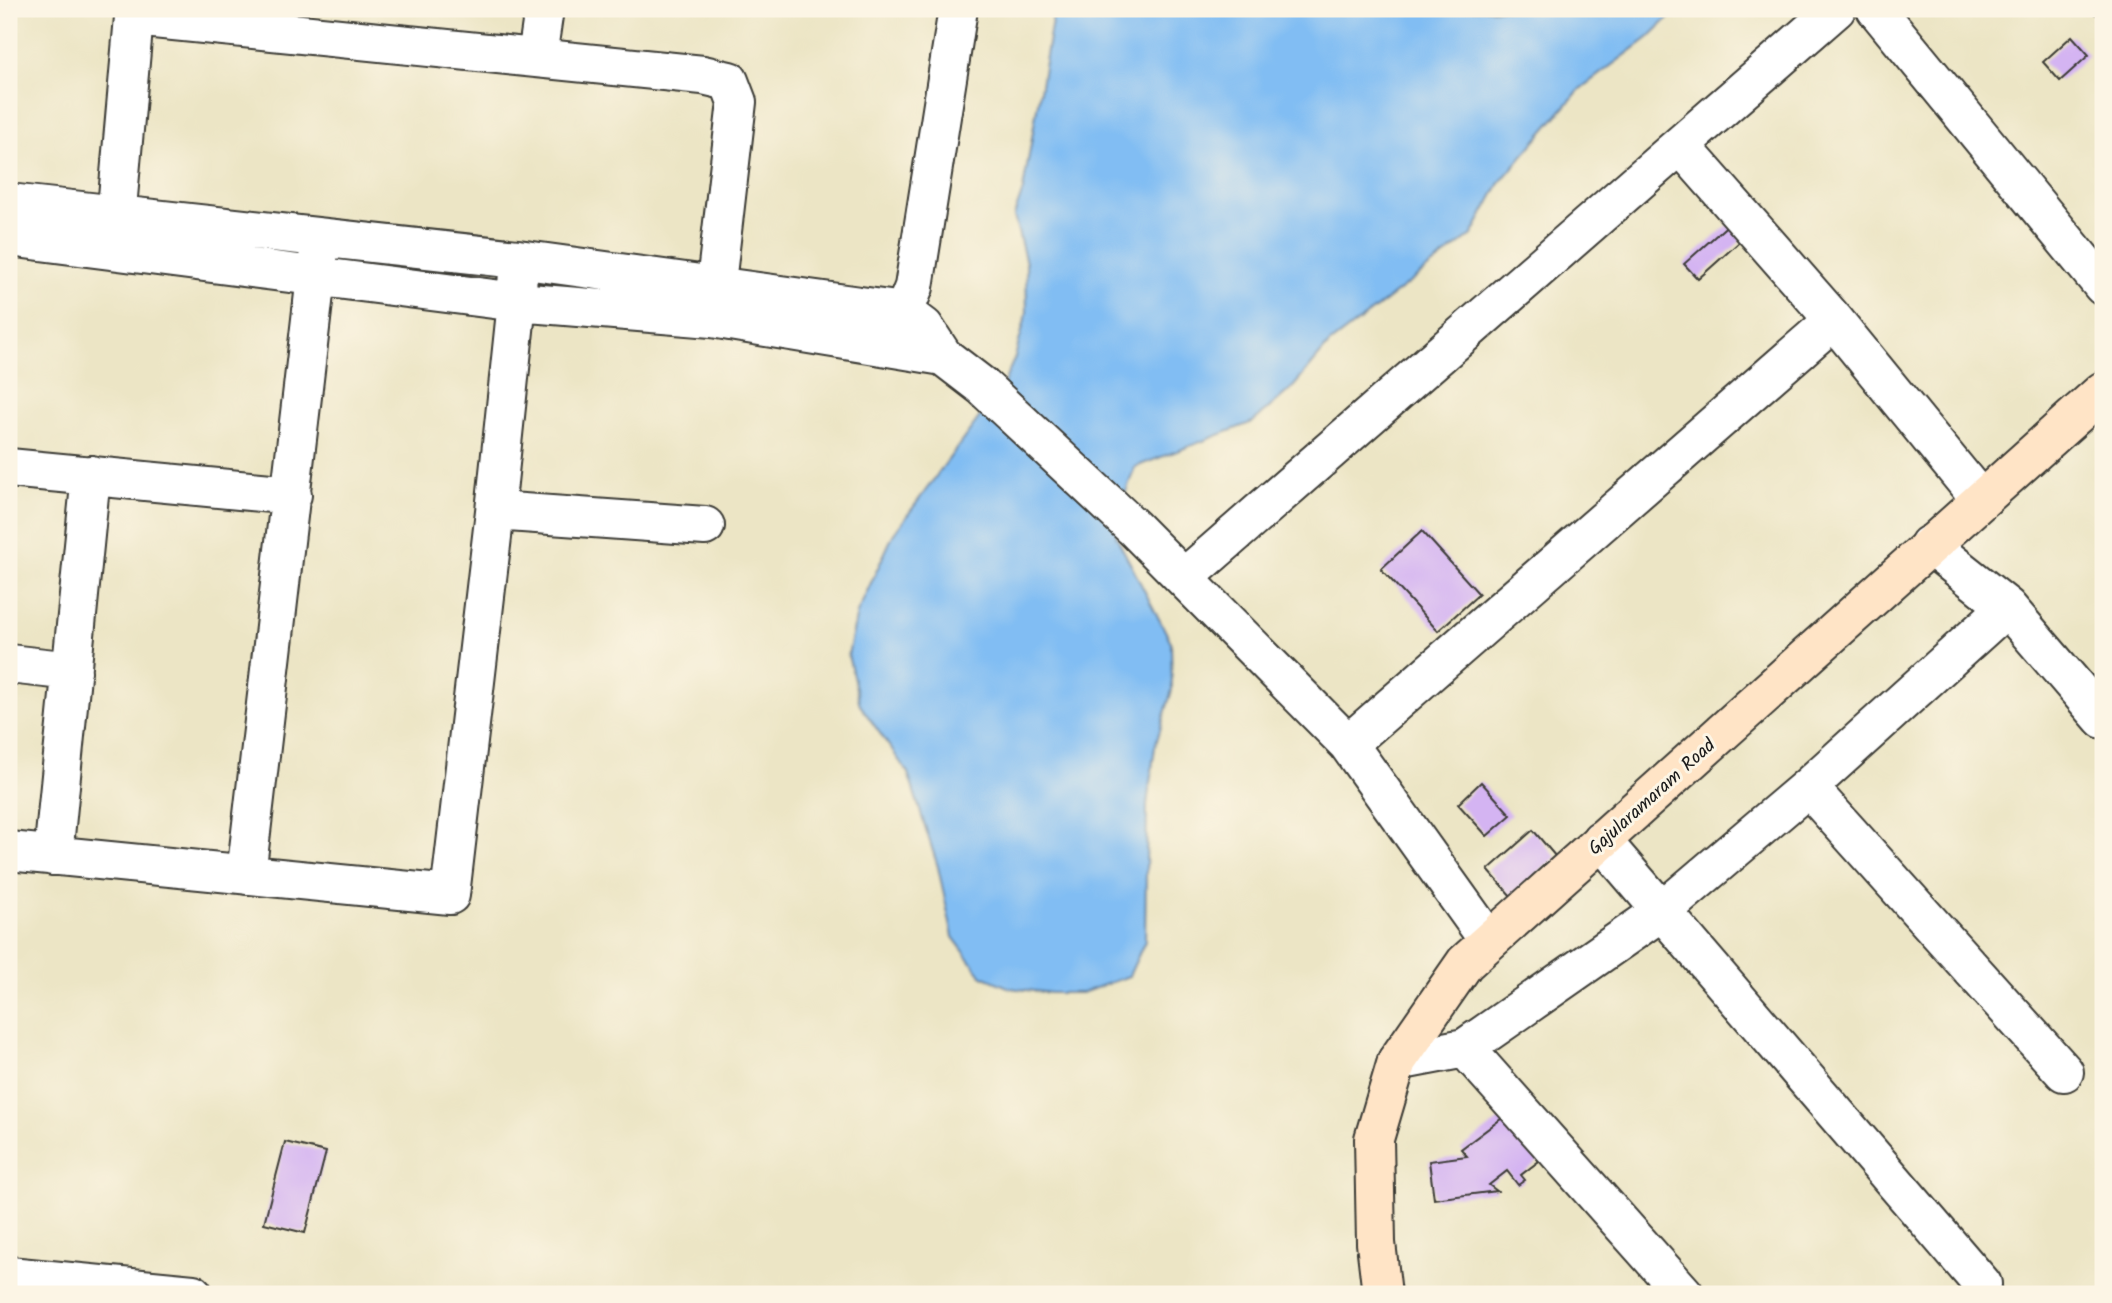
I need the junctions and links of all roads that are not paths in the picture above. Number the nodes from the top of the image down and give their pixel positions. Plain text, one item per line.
1 (544, 9) edge
2 (958, 9) edge
3 (1836, 9) edge
4 (1876, 9) edge
5 (134, 13) edge
6 (537, 57) junction
7 (1682, 147) junction
8 (9, 203) edge
9 (115, 232) junction
10 (9, 237) edge
11 (320, 239) junction
12 (518, 259) junction
13 (316, 277) junction
14 (2103, 286) edge
15 (517, 302) junction
16 (714, 302) junction
17 (1834, 320) junction
18 (897, 329) junction
19 (2103, 391) edge
20 (9, 468) edge
21 (92, 475) junction
22 (292, 495) junction
23 (1980, 499) junction
24 (495, 511) junction
25 (705, 526) dead end
26 (1929, 545) junction
27 (1184, 578) junction
28 (2007, 607) junction
29 (9, 664) edge
30 (72, 671) junction
31 (2103, 719) edge
32 (1348, 744) junction
33 (1808, 787) junction
34 (1601, 841) junction
35 (9, 851) edge
36 (53, 856) junction
37 (246, 875) junction
38 (1662, 911) junction
39 (1489, 941) junction
40 (1465, 1048) junction
41 (1397, 1061) junction
42 (2064, 1072) dead end
43 (9, 1276) edge
44 (1982, 1284) dead end
45 (193, 1294) edge
46 (1382, 1294) edge
47 (1684, 1294) edge

1 - 6 street
2 - 18 street
3 - 7 street
4 - 14 street
5 - 6 street
5 - 9 street
6 - 16 street
7 - 17 street
7 - 27 street
8 - 9 street
9 - 10 street
9 - 11 street
9 - 13 street
11 - 12 street
11 - 13 street
12 - 15 street
12 - 16 street
13 - 15 street
13 - 22 street
15 - 16 street
15 - 24 street
16 - 18 street
17 - 23 street
17 - 32 street
18 - 27 street
19 - 23 main road, Gajularamaram Road
20 - 21 street
21 - 22 street
21 - 30 street
22 - 37 street
23 - 26 main road, Gajularamaram Road
24 - 25 street
24 - 37 street
26 - 28 street
26 - 34 main road, Gajularamaram Road
27 - 32 street
28 - 31 street
28 - 33 street
29 - 30 street
30 - 36 street
32 - 39 street
33 - 38 street
33 - 42 street
34 - 38 street
34 - 39 main road, Gajularamaram Road
35 - 36 street
36 - 37 street
38 - 40 street
38 - 44 street
39 - 41 main road, Gajularamaram Road
40 - 41 street
40 - 47 street
41 - 46 main road, Gajularamaram Road
43 - 45 street

